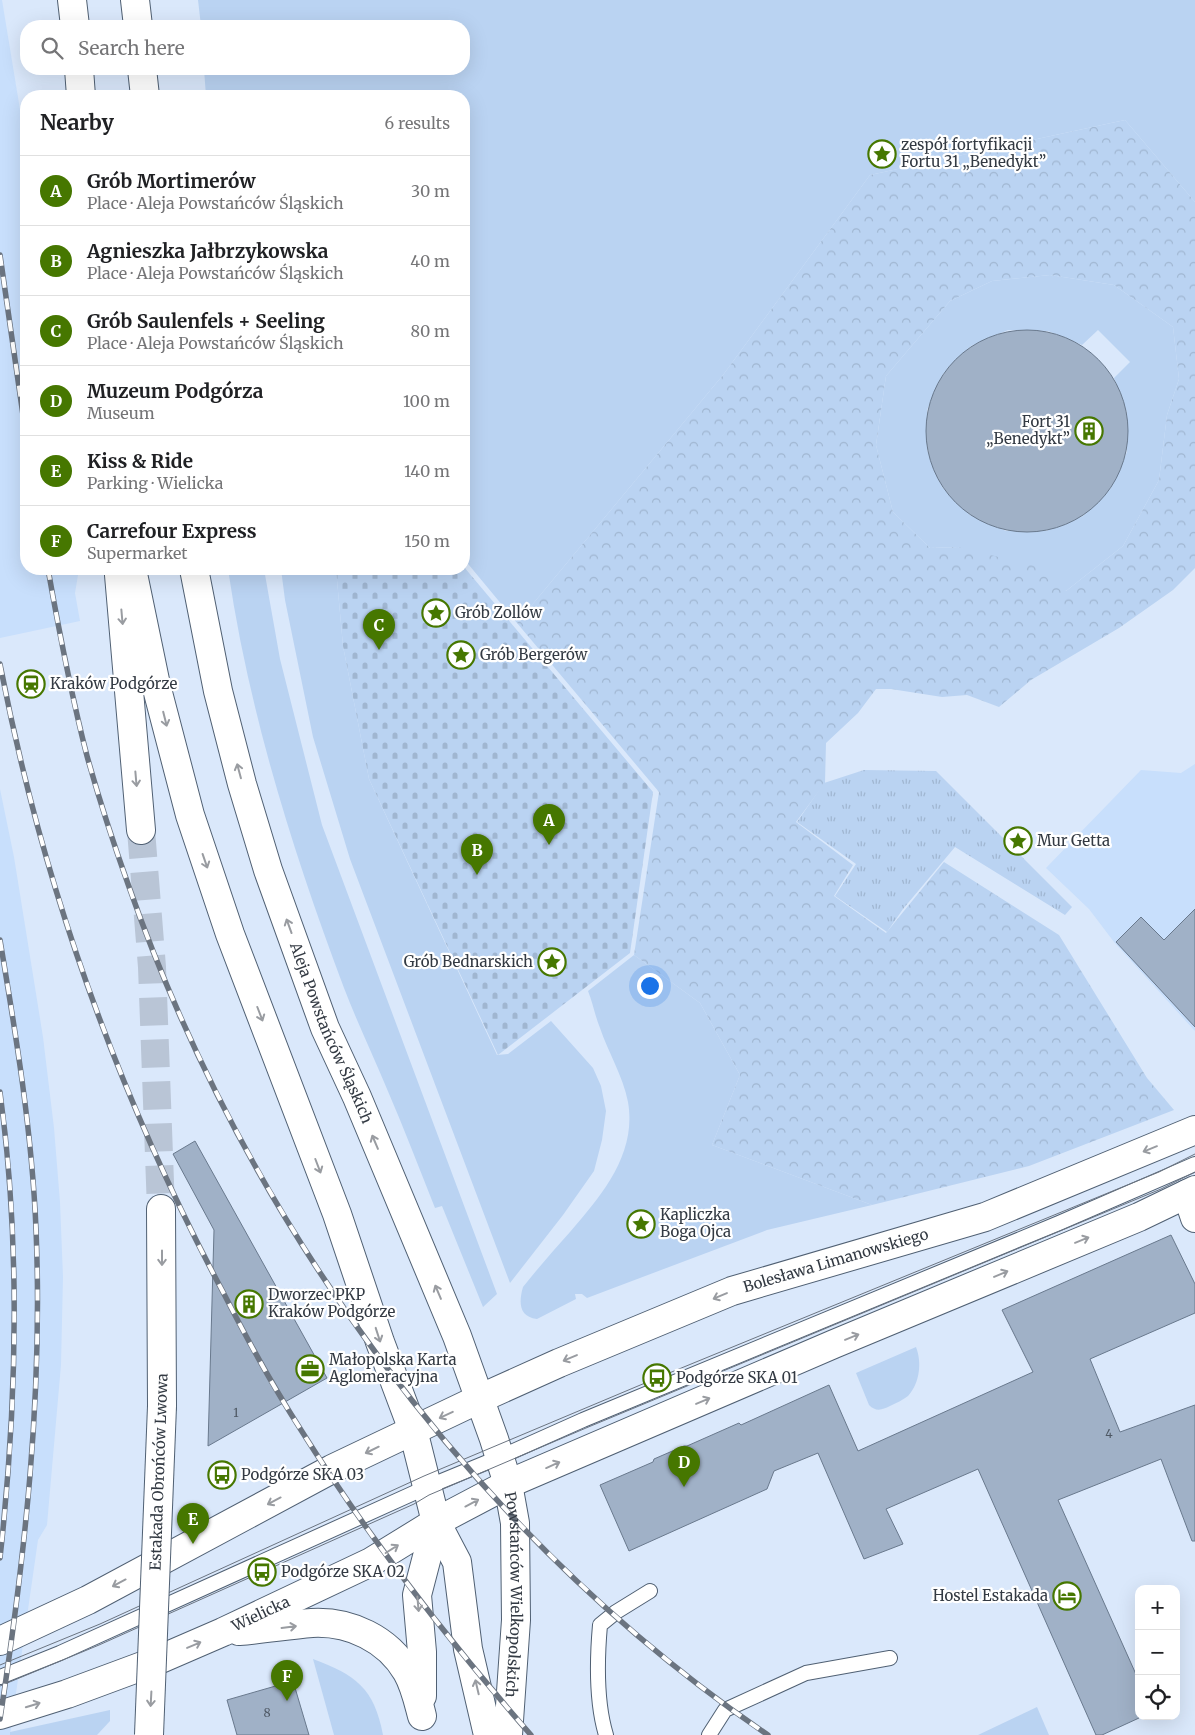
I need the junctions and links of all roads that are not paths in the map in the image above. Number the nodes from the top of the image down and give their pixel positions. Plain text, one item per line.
1 (72, 0) edge
2 (135, 0) edge
3 (74, 20) edge
4 (137, 20) edge
5 (79, 75) edge
6 (143, 75) edge
7 (81, 90) edge
8 (144, 90) edge
9 (119, 575) edge
10 (133, 575) edge
11 (195, 575) edge
12 (141, 830) tunnel mouth
13 (1195, 1130) edge
14 (1195, 1164) edge
15 (1192, 1201) edge
16 (161, 1209) tunnel mouth
17 (479, 1399) junction
18 (413, 1430) junction
19 (500, 1458) junction
20 (508, 1484) junction
21 (427, 1487) junction
22 (436, 1522) junction
23 (650, 1591) dead end
24 (223, 1632) junction
25 (0, 1641) edge
26 (890, 1658) dead end
27 (0, 1677) edge
28 (0, 1715) edge
29 (422, 1726) edge
30 (150, 1735) edge
31 (488, 1735) edge
32 (508, 1735) edge
33 (606, 1735) edge
34 (708, 1735) edge

1 - 3 main road
2 - 4 main road
5 - 7 main road
6 - 8 main road
9 -> 12 main road
10 -> 18 main road
17 -> 11 main road, Aleja Powstańców Śląskich
13 -> 17 main road, Bolesława Limanowskiego
14 - 19 lane
20 -> 15 main road
16 -> 30 main road, Estakada Obrońców Lwowa, bridge
17 -> 18 main road
17 - 19 main road, Aleja Powstańców Śląskich
18 - 21 main road, Powstańców Wielkopolskich
18 -> 25 main road
19 - 20 main road, Aleja Powstańców Śląskich
19 - 21 lane
22 -> 20 main road, Wielicka
20 - 32 main road, Powstańców Wielkopolskich
21 - 22 main road, Powstańców Wielkopolskich
21 - 27 lane
24 -> 22 main road, Wielicka
22 -> 29 main road, Powstańców Wielkopolskich
31 -> 22 main road, Powstańców Wielkopolskich
23 - 33 lane
28 -> 24 main road, Wielicka
24 -> 29 main road, Powstańców Wielkopolskich
26 - 34 lane

